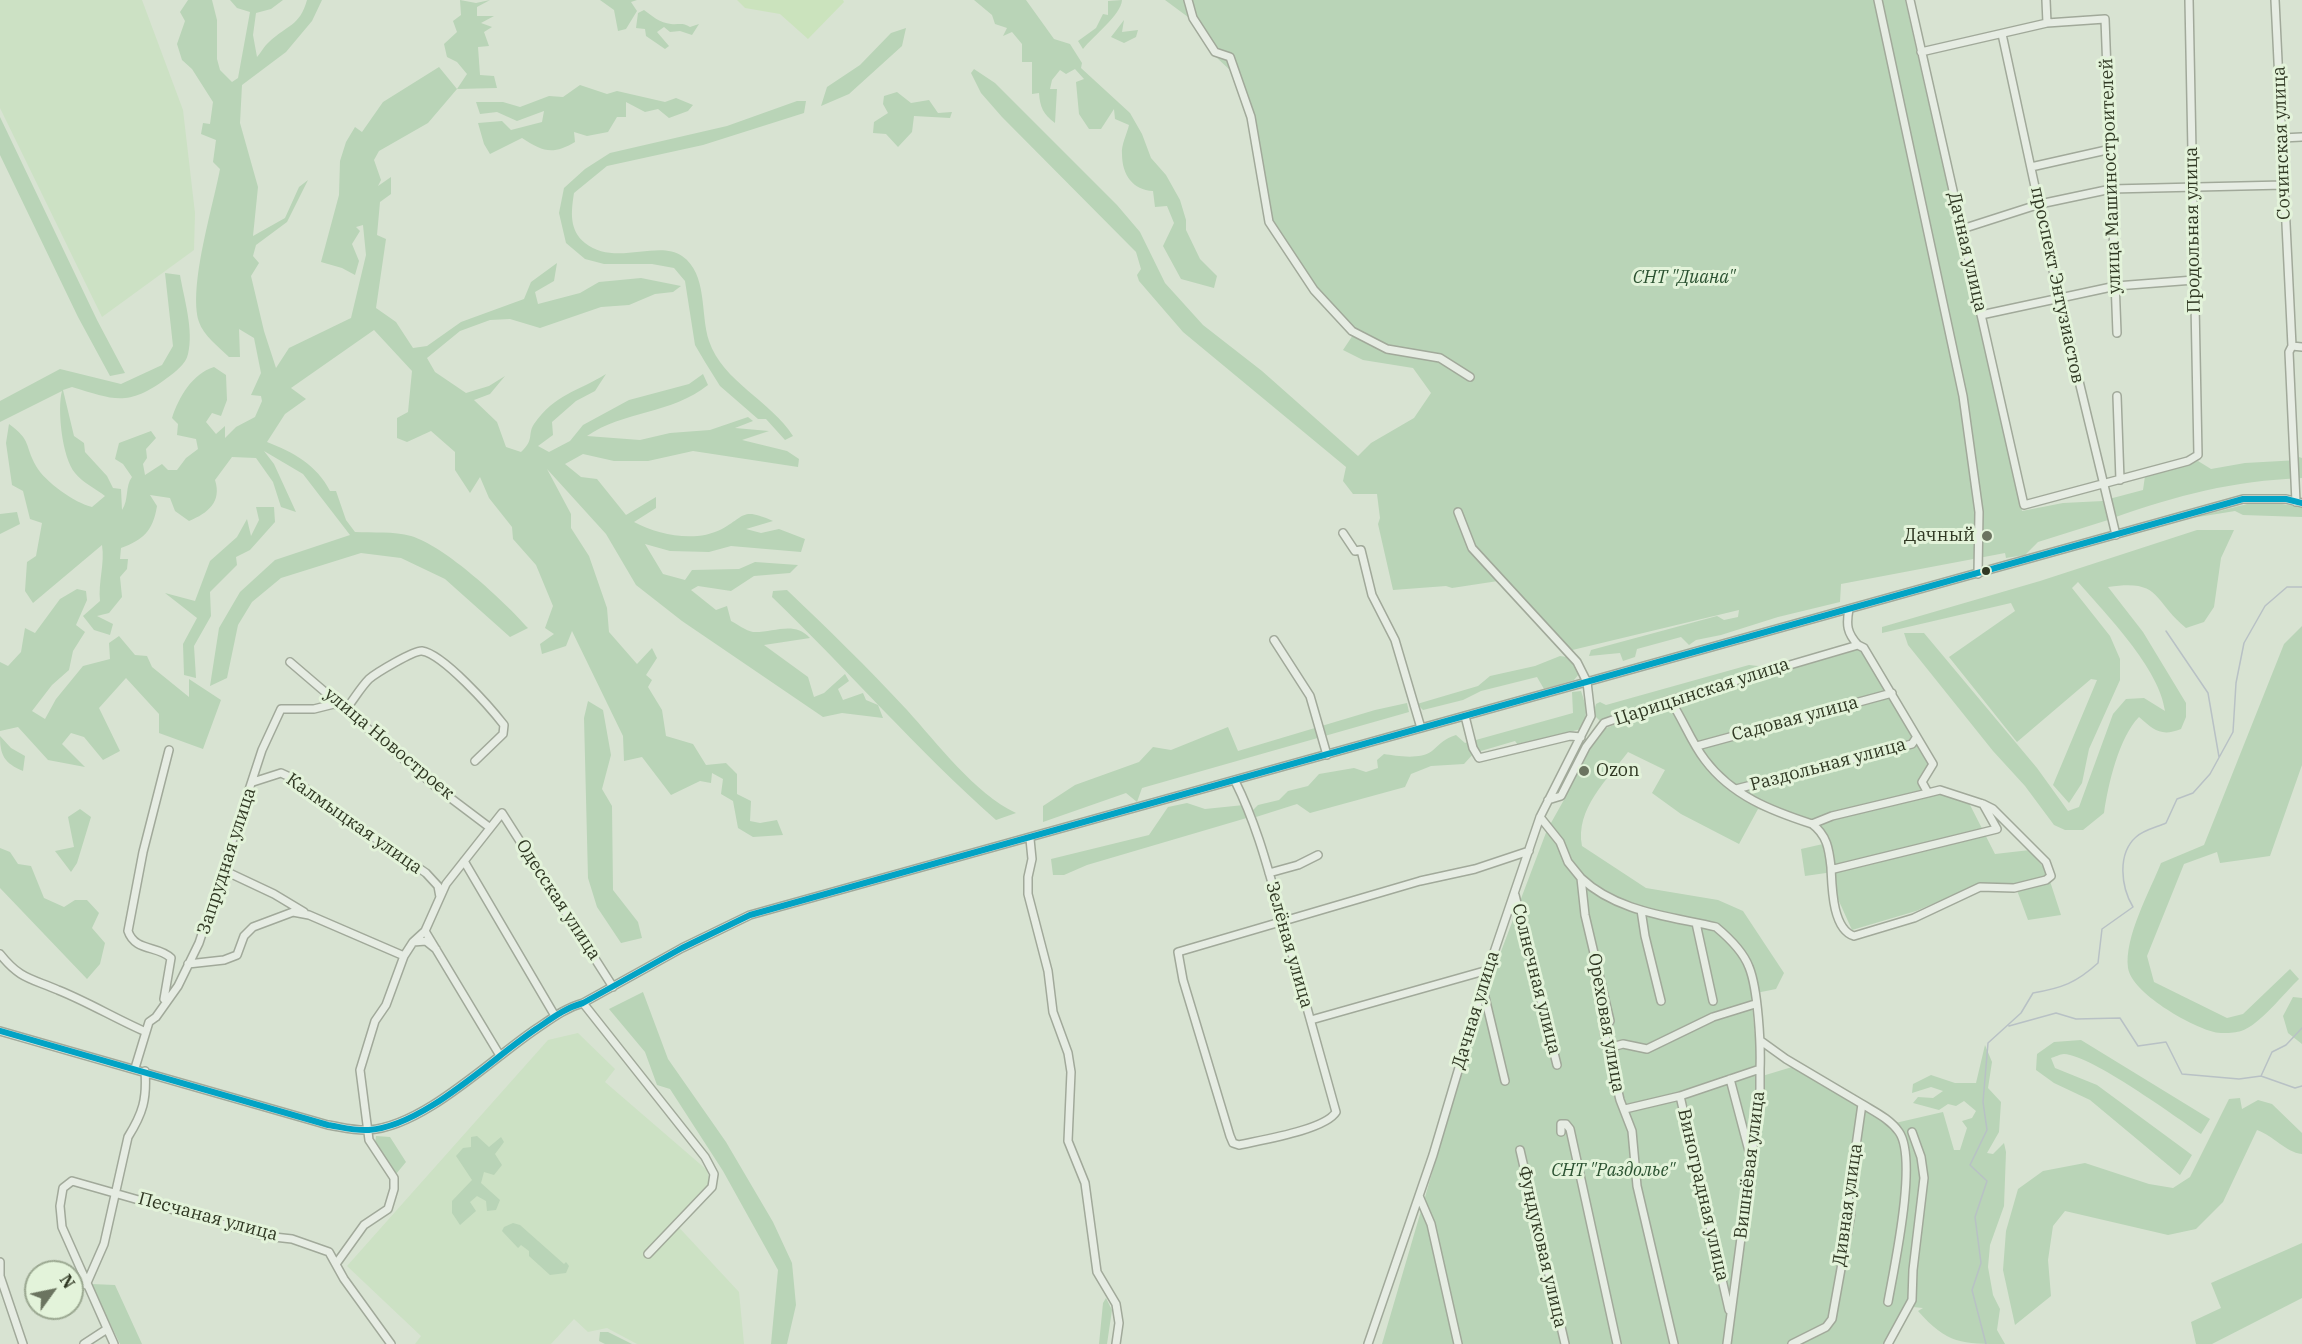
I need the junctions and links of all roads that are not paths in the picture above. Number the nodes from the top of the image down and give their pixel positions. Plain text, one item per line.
1 (1188, 0) edge
2 (1878, 0) edge
3 (1910, 0) edge
4 (2046, 0) edge
5 (2188, 0) edge
6 (2275, 0) edge
7 (2047, 23) junction
8 (2002, 34) junction
9 (1922, 52) junction
10 (2302, 137) edge
11 (2282, 138) junction
12 (2111, 149) junction
13 (2031, 167) junction
14 (2284, 185) junction
15 (2192, 187) junction
16 (2111, 189) junction
17 (2040, 204) junction
18 (1962, 229) junction
19 (2194, 280) junction
20 (2116, 286) junction
21 (2059, 298) junction
22 (1981, 315) junction
23 (2117, 333) dead end
24 (2292, 346) junction
25 (2302, 347) edge
26 (1470, 377) dead end
27 (2117, 396) dead end
28 (2120, 480) junction
29 (2102, 484) junction
30 (2299, 502) edge
31 (1458, 512) dead end
32 (1343, 533) dead end
33 (2116, 535) junction
34 (1978, 574) junction
35 (1849, 609) junction
36 (1274, 640) dead end
37 (1858, 645) junction
38 (290, 662) dead end
39 (1587, 682) junction
40 (1892, 693) junction
41 (1670, 700) junction
42 (347, 708) junction
43 (1465, 716) junction
44 (1422, 728) junction
45 (1581, 737) junction
46 (1916, 738) junction
47 (1697, 746) junction
48 (169, 750) dead end
49 (1328, 755) junction
50 (475, 761) dead end
51 (1235, 781) junction
52 (253, 782) junction
53 (1736, 789) junction
54 (1928, 793) junction
55 (1548, 800) junction
56 (1983, 804) junction
57 (1540, 817) junction
58 (1812, 825) junction
59 (489, 827) junction
60 (1030, 839) junction
61 (1529, 851) junction
62 (1318, 855) dead end
63 (464, 861) junction
64 (1831, 867) junction
65 (223, 870) junction
66 (1269, 873) junction
67 (1581, 878) junction
68 (1515, 892) junction
69 (440, 899) junction
70 (1641, 910) junction
71 (309, 915) junction
72 (1696, 922) junction
73 (1283, 923) junction
74 (425, 931) junction
75 (413, 942) junction
76 (436, 949) junction
77 (0, 954) edge
78 (404, 956) junction
79 (188, 964) junction
80 (1488, 969) junction
81 (613, 987) junction
82 (1483, 990) junction
83 (1661, 1001) dead end
84 (1713, 1001) dead end
85 (583, 1003) junction
86 (163, 1004) junction
87 (1755, 1004) junction
88 (555, 1017) junction
89 (1311, 1020) junction
90 (0, 1031) edge
91 (146, 1032) junction
92 (1761, 1041) junction
93 (1608, 1048) junction
94 (499, 1054) junction
95 (1557, 1065) dead end
96 (135, 1068) junction
97 (1760, 1069) junction
98 (144, 1071) junction
99 (1730, 1079) junction
100 (1505, 1081) dead end
101 (1680, 1096) junction
102 (1862, 1104) junction
103 (1625, 1109) junction
104 (369, 1130) junction
105 (1561, 1132) dead end
106 (1912, 1132) dead end
107 (1520, 1150) dead end
108 (1750, 1157) junction
109 (114, 1191) junction
110 (1419, 1196) junction
111 (648, 1254) dead end
112 (0, 1263) edge
113 (336, 1264) junction
114 (86, 1285) junction
115 (1888, 1302) dead end
116 (1730, 1315) junction
117 (107, 1329) junction
118 (390, 1342) edge
119 (23, 1344) edge
120 (84, 1344) edge
121 (114, 1344) edge
122 (381, 1344) edge
123 (1116, 1344) edge
124 (1368, 1344) edge
125 (1458, 1344) edge
126 (1565, 1344) edge
127 (1617, 1344) edge
128 (1674, 1344) edge
129 (1727, 1344) edge
130 (1792, 1344) edge
131 (1888, 1344) edge

1 - 26 street
2 - 34 street
3 - 9 street, Дачная улица
4 - 7 street
5 - 15 street, Продольная улица
6 - 11 street, Сочинская улица
7 - 8 street
7 - 12 street, улица Машиностроителей
8 - 9 street
8 - 13 street, проспект Энтузиастов
9 - 18 street, Дачная улица
10 - 11 street
11 - 14 street, Сочинская улица
12 - 13 street
12 - 16 street, улица Машиностроителей
13 - 17 street, проспект Энтузиастов
14 - 15 street
14 - 24 street, Сочинская улица
15 - 16 street
15 - 19 street, Продольная улица
16 - 17 street
16 - 20 street, улица Машиностроителей
17 - 18 street
17 - 21 street, проспект Энтузиастов
18 - 22 street, Дачная улица
19 - 20 street
19 - 28 street, Продольная улица
20 - 21 street
20 - 23 street, улица Машиностроителей
21 - 22 street
21 - 29 street, проспект Энтузиастов
22 - 29 street, Дачная улица
24 - 25 street
24 - 30 street, Сочинская улица
27 - 28 street
28 - 29 street
29 - 33 street, проспект Энтузиастов
30 - 33 street
31 - 39 street
32 - 44 street
33 - 34 street
34 - 35 street
35 - 37 street
35 - 39 street
36 - 49 street
37 - 40 street
37 - 41 street, Царицынская улица
38 - 42 street, улица Новостроек
39 - 43 street
39 - 45 street, Дачная улица
40 - 46 street
40 - 47 street, Садовая улица
41 - 47 street
41 - 55 street, Царицынская улица
42 - 50 street
42 - 52 street, Запрудная улица
42 - 59 street, улица Новостроек
43 - 44 street
43 - 45 street
44 - 49 street
45 - 55 street, Дачная улица
46 - 53 street, Раздольная улица
46 - 54 street
47 - 53 street
48 - 86 street
49 - 51 street
51 - 60 street
51 - 66 street, Зелёная улица
52 - 65 street, Запрудная улица
52 - 69 street, Калмыцкая улица
53 - 58 street
54 - 56 street
54 - 58 street
55 - 57 street, Дачная улица
56 - 64 street
56 - 64 street
57 - 61 street, Дачная улица
57 - 67 street, Ореховая улица
58 - 64 street
59 - 63 street
59 - 81 street, Одесская улица
60 - 81 street
60 - 123 street
61 - 68 street, Дачная улица
61 - 73 street
62 - 66 street
63 - 69 street
63 - 88 street
65 - 71 street
65 - 79 street, Запрудная улица
66 - 73 street, Зелёная улица
67 - 70 street
67 - 93 street, Ореховая улица
68 - 80 street, Дачная улица
68 - 95 street, Солнечная улица
69 - 74 street
70 - 72 street
70 - 83 street
71 - 78 street
71 - 79 street
72 - 84 street
72 - 87 street
73 - 89 street, Зелёная улица
73 - 89 street, Зелёная улица
74 - 75 street
74 - 76 street
75 - 76 street
75 - 78 street
76 - 94 street
77 - 91 street
78 - 104 street
79 - 86 street, Запрудная улица
80 - 82 street, Дачная улица
80 - 89 street
81 - 85 street
82 - 100 street
82 - 110 street, Дачная улица
85 - 88 street
85 - 111 street
86 - 91 street, Запрудная улица
87 - 92 street
87 - 93 street
88 - 94 street
90 - 96 street
91 - 96 street, Запрудная улица
92 - 97 street
92 - 102 street
93 - 103 street, Ореховая улица
94 - 104 street
96 - 98 street
97 - 99 street, Вишнёвая улица
97 - 108 street, Вишнёвая улица
98 - 104 street
98 - 109 street
99 - 101 street, Вишнёвая улица
99 - 108 street
101 - 103 street, Виноградная улица
101 - 116 street, Виноградная улица
102 - 115 street
102 - 130 street, Дивная улица
103 - 128 street, Ореховая улица
104 - 113 street
105 - 127 street
106 - 131 street
107 - 126 street, Фундуковая улица
108 - 116 street, Вишнёвая улица
109 - 113 street, Песчаная улица
109 - 114 street
109 - 114 street, Песчаная улица
110 - 124 street, Дачная улица
110 - 125 street
112 - 119 street
113 - 118 street, Песчаная улица
114 - 117 street
116 - 129 street, Вишнёвая улица
117 - 120 street
117 - 121 street
118 - 122 street

